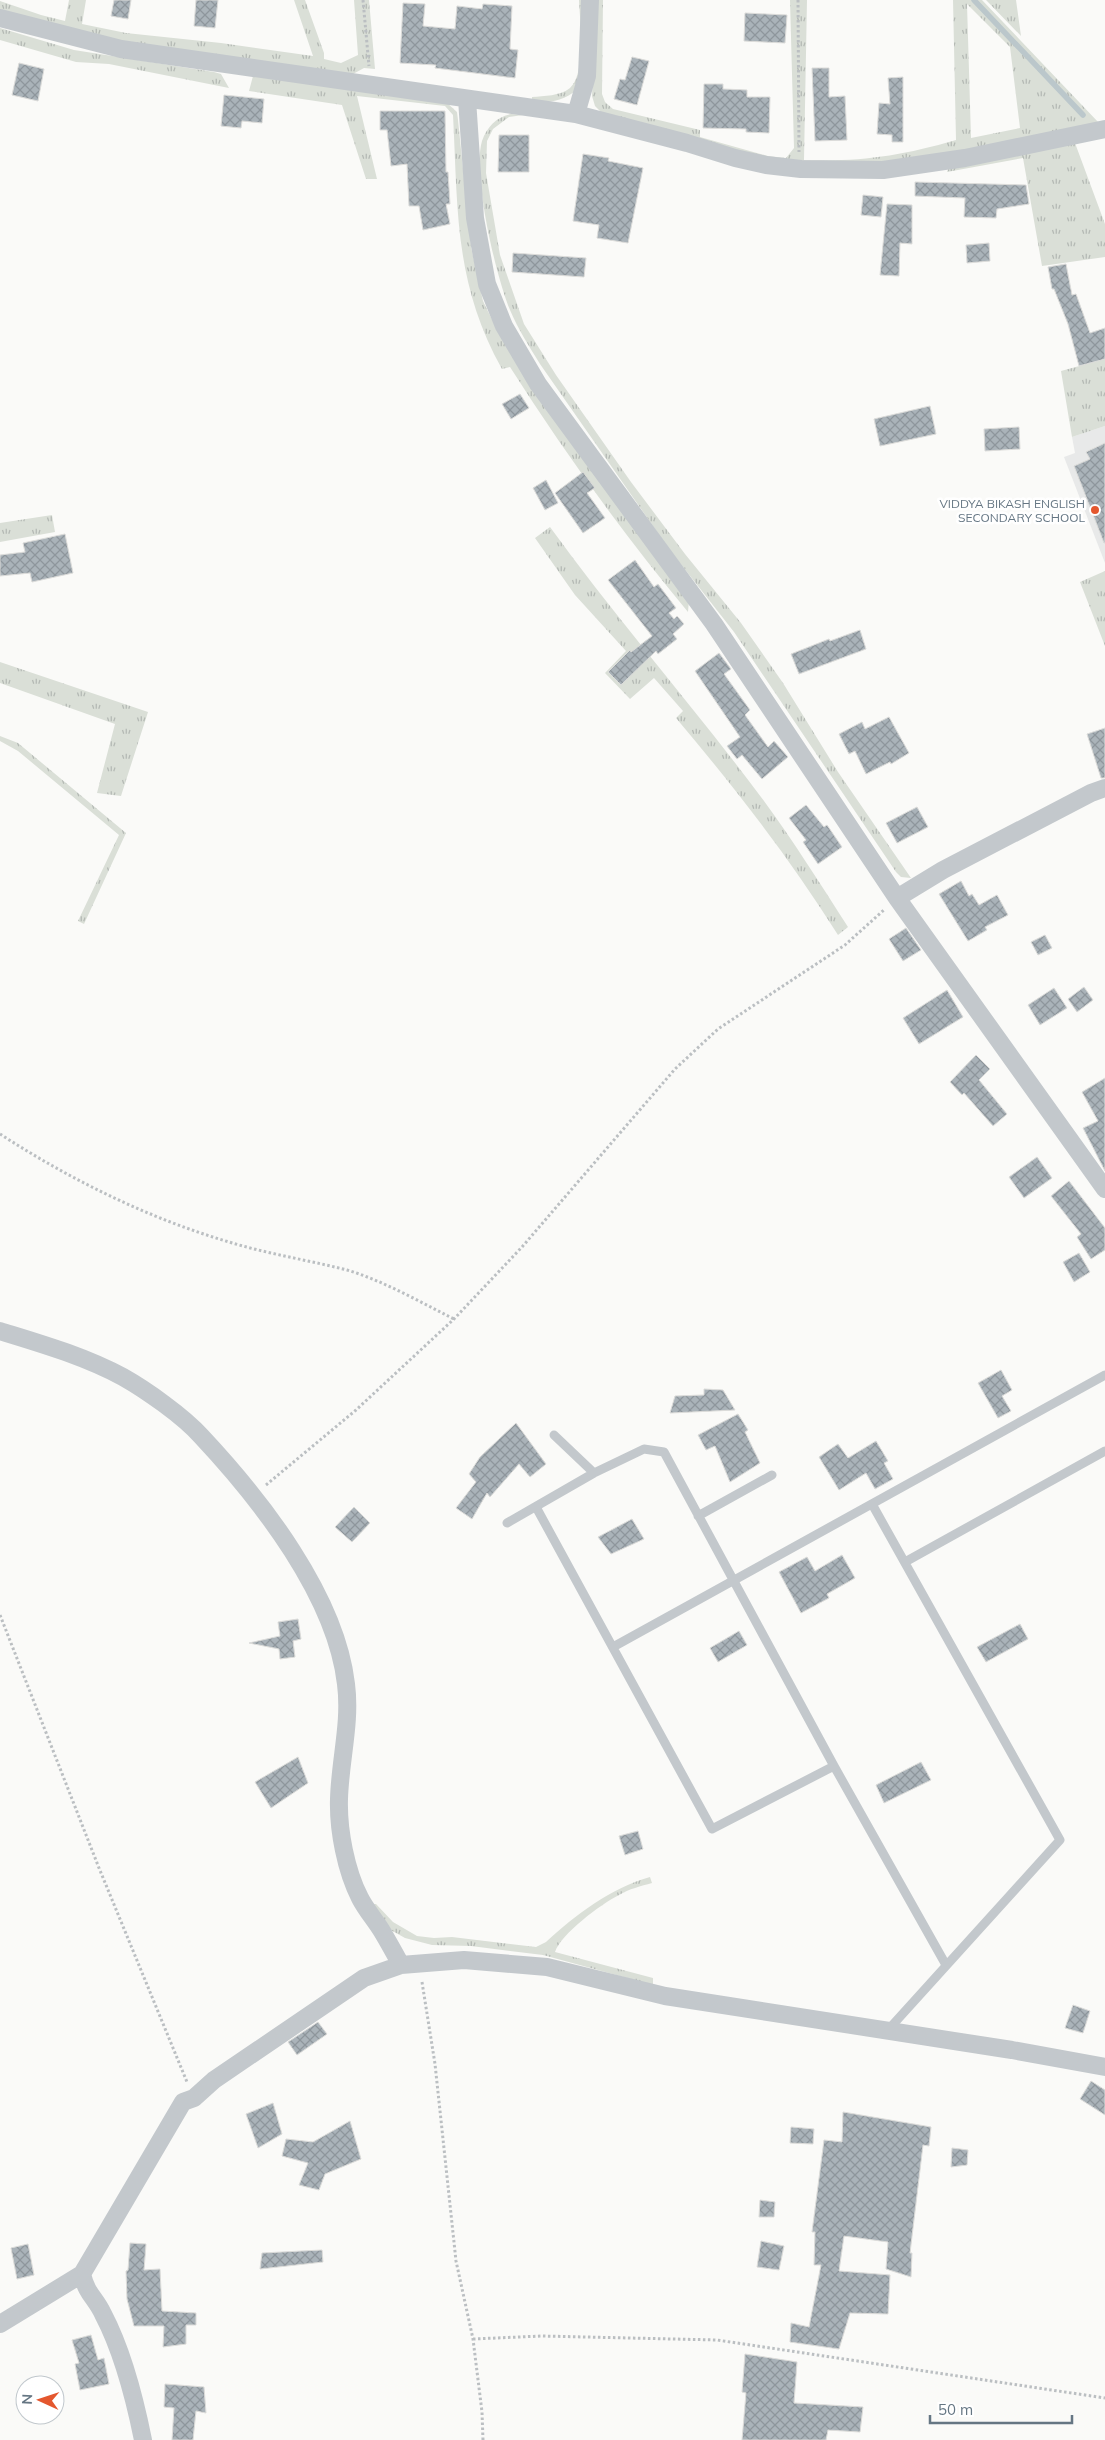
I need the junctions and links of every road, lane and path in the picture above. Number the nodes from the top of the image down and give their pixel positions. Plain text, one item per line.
1 (363, 0) edge
2 (590, 0) edge
3 (798, 0) edge
4 (0, 18) edge
5 (371, 84) junction
6 (467, 99) junction
7 (576, 114) junction
8 (1105, 129) edge
9 (792, 168) junction
10 (1105, 788) edge
11 (897, 898) junction
12 (0, 1134) edge
13 (1105, 1190) edge
14 (454, 1319) junction
15 (0, 1331) edge
16 (1105, 1375) edge
17 (554, 1436) dead end
18 (1105, 1451) edge
19 (594, 1473) junction
20 (772, 1476) dead end
21 (252, 1496) junction
22 (872, 1504) junction
23 (536, 1507) junction
24 (698, 1516) junction
25 (507, 1523) dead end
26 (905, 1562) junction
27 (735, 1580) junction
28 (0, 1615) edge
29 (613, 1647) junction
30 (834, 1766) junction
31 (401, 1965) junction
32 (946, 1965) junction
33 (422, 1982) dead end
34 (888, 2030) junction
35 (1105, 2067) edge
36 (194, 2098) junction
37 (82, 2274) junction
38 (0, 2324) edge
39 (473, 2339) junction
40 (1105, 2398) edge
41 (143, 2440) edge
42 (483, 2440) edge

1 - 5 path
2 - 7 street
3 - 9 path
4 - 5 street
5 - 6 street
6 - 7 street
6 - 11 street
7 - 9 street
8 - 9 street
10 - 11 street
11 - 13 street
11 - 14 path
12 - 14 path
14 - 21 path
15 - 21 street
16 - 22 lane
17 - 19 lane
18 - 26 lane
19 - 23 lane
19 - 24 lane
20 - 24 lane
21 - 31 street
22 - 26 lane
22 - 27 lane
23 - 25 lane
23 - 29 lane
24 - 27 lane
26 - 32 lane
27 - 29 lane
27 - 30 lane
28 - 36 path
29 - 30 lane
30 - 32 lane
31 - 34 street
31 - 36 street
32 - 34 lane
33 - 39 path
34 - 35 street
36 - 37 street
37 - 38 street
37 - 41 street
39 - 40 path
39 - 42 path

